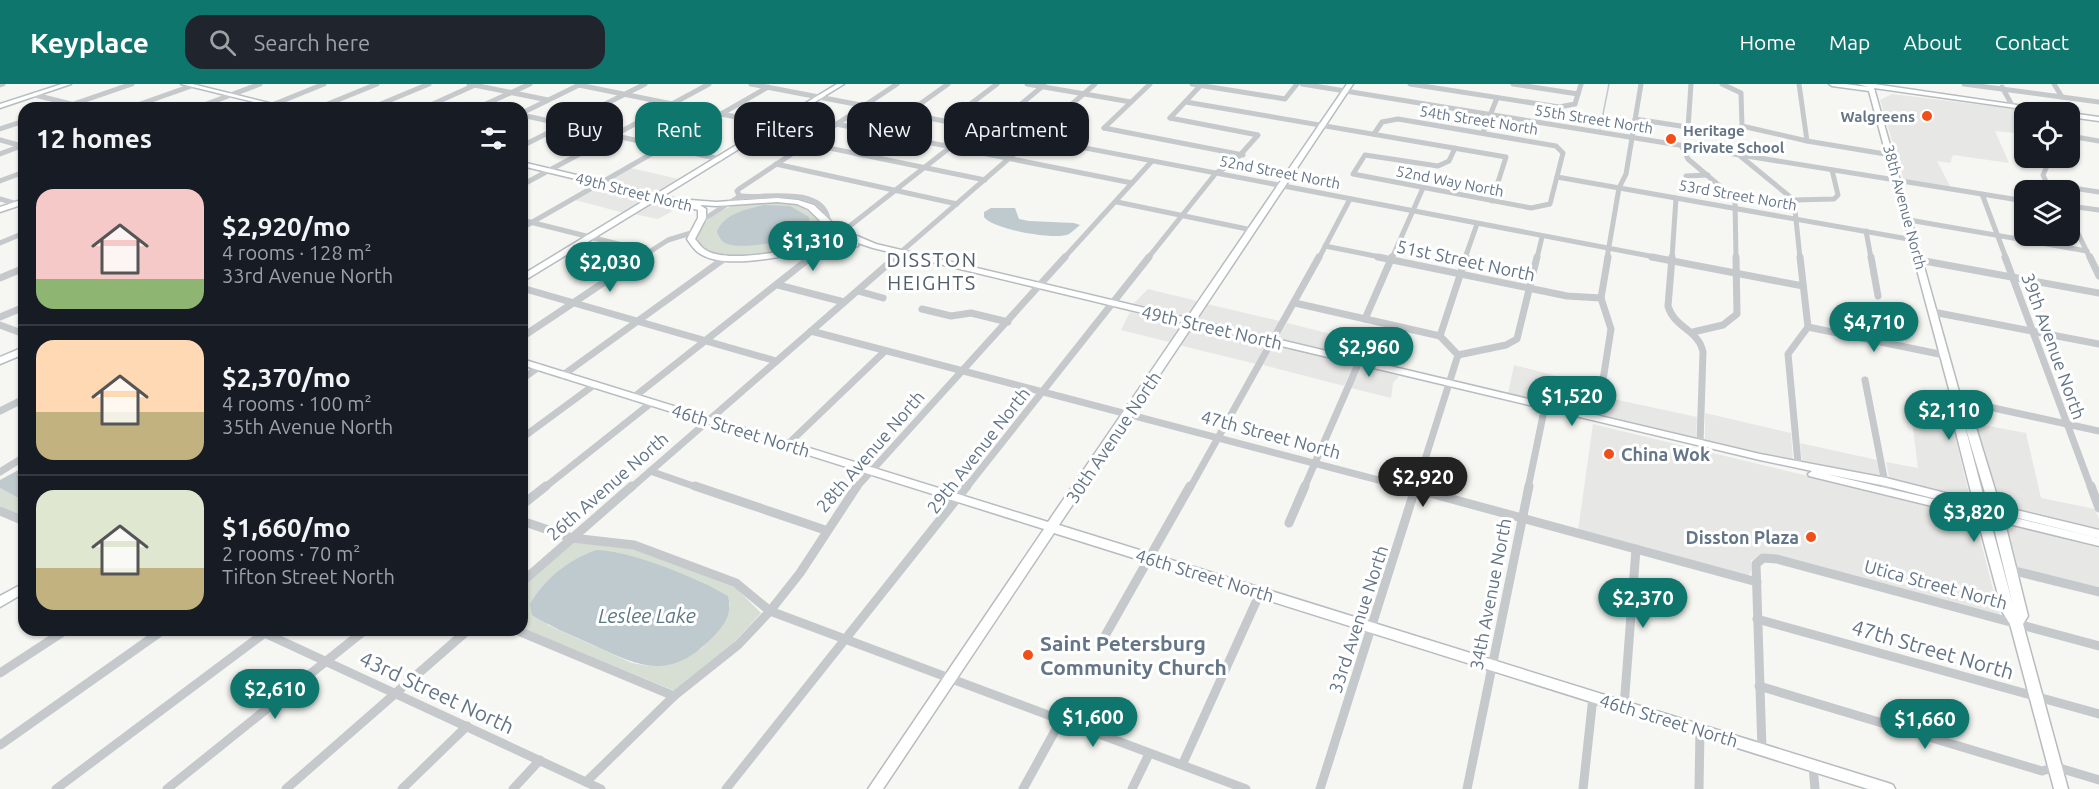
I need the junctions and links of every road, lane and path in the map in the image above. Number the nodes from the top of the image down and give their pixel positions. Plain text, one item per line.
1 (68, 84) edge
2 (132, 84) edge
3 (260, 84) edge
4 (324, 84) edge
5 (377, 84) edge
6 (429, 84) edge
7 (468, 84) edge
8 (530, 84) edge
9 (580, 84) edge
10 (645, 84) edge
11 (709, 84) edge
12 (751, 84) edge
13 (789, 84) edge
14 (841, 84) edge
15 (897, 84) edge
16 (948, 84) edge
17 (997, 84) edge
18 (1027, 84) edge
19 (1095, 84) edge
20 (1150, 84) edge
21 (1192, 84) edge
22 (1297, 84) edge
23 (1302, 84) edge
24 (1410, 84) edge
25 (1513, 84) edge
26 (1581, 84) edge
27 (1641, 84) edge
28 (1691, 84) edge
29 (1722, 84) edge
30 (1799, 84) edge
31 (1832, 84) edge
32 (1861, 84) edge
33 (1964, 84) edge
34 (2054, 84) edge
35 (191, 85) edge
36 (477, 85) edge
37 (1044, 85) edge
38 (1201, 85) edge
39 (1871, 86) edge
40 (768, 87) junction
41 (2002, 87) edge
42 (1348, 88) edge
43 (779, 89) junction
44 (511, 93) junction
45 (625, 94) junction
46 (1084, 94) junction
47 (1578, 94) junction
48 (35, 95) junction
49 (231, 95) junction
50 (820, 96) junction
51 (2062, 97) junction
52 (1497, 98) junction
53 (548, 100) junction
54 (65, 102) edge
55 (79, 102) edge
56 (145, 102) edge
57 (212, 102) edge
58 (260, 102) edge
59 (279, 102) edge
60 (333, 102) edge
61 (386, 102) edge
62 (438, 102) edge
63 (491, 102) edge
64 (609, 102) edge
65 (663, 102) edge
66 (677, 102) edge
67 (811, 102) edge
68 (849, 102) edge
69 (869, 102) edge
70 (923, 102) edge
71 (973, 102) edge
72 (1024, 102) edge
73 (1075, 102) edge
74 (1131, 102) junction
75 (1186, 102) junction
76 (2014, 102) edge
77 (2099, 102) edge
78 (0, 106) edge
79 (2014, 108) edge
80 (528, 111) edge
81 (722, 113) edge
82 (528, 115) edge
83 (1490, 115) junction
84 (2080, 116) edge
85 (847, 117) edge
86 (1635, 119) junction
87 (2099, 119) edge
88 (546, 120) edge
89 (18, 123) edge
90 (836, 124) joint
91 (1323, 125) junction
92 (1742, 126) junction
93 (1688, 128) junction
94 (0, 129) edge
95 (1483, 133) junction
96 (546, 134) edge
97 (1374, 134) junction
98 (1632, 138) junction
99 (2080, 138) edge
100 (0, 140) edge
101 (1807, 141) junction
102 (2098, 142) edge
103 (528, 143) edge
104 (18, 145) edge
105 (944, 145) edge
106 (1681, 146) junction
107 (18, 148) edge
108 (1455, 148) junction
109 (1089, 149) edge
110 (734, 150) edge
111 (835, 150) edge
112 (944, 153) edge
113 (0, 154) edge
114 (1243, 154) junction
115 (1739, 155) junction
116 (1891, 155) junction
117 (575, 156) edge
118 (648, 156) edge
119 (706, 156) edge
120 (788, 156) edge
121 (996, 156) edge
122 (1014, 156) edge
123 (720, 159) junction
124 (1011, 159) junction
125 (1152, 161) junction
126 (776, 164) junction
127 (528, 165) edge
128 (924, 168) junction
129 (549, 170) junction
130 (1832, 170) junction
131 (1216, 173) junction
132 (18, 174) edge
133 (1708, 175) junction
134 (1686, 176) dead end
135 (1557, 177) junction
136 (985, 180) junction
137 (1898, 180) junction
138 (0, 181) edge
139 (528, 182) edge
140 (602, 182) junction
141 (1132, 183) junction
142 (1281, 186) junction
143 (1423, 188) junction
144 (1619, 188) junction
145 (2080, 189) edge
146 (896, 191) junction
147 (2099, 192) edge
148 (1982, 194) junction
149 (659, 196) junction
150 (1676, 198) junction
151 (0, 199) edge
152 (741, 199) junction
153 (2014, 199) edge
154 (1350, 200) junction
155 (1794, 200) junction
156 (679, 201) junction
157 (1492, 201) junction
158 (1117, 202) junction
159 (18, 203) edge
160 (729, 203) junction
161 (957, 204) junction
162 (18, 205) edge
163 (2080, 207) edge
164 (1735, 208) junction
165 (0, 210) edge
166 (2099, 210) edge
167 (1413, 211) junction
168 (1183, 216) junction
169 (820, 219) junction
170 (1796, 219) junction
171 (1909, 220) junction
172 (528, 222) edge
173 (532, 223) junction
174 (698, 223) junction
175 (1477, 224) junction
176 (528, 225) edge
177 (829, 226) junction
178 (1252, 230) junction
179 (1866, 231) junction
180 (691, 233) junction
181 (841, 234) junction
182 (1997, 235) junction
183 (18, 236) edge
184 (1542, 237) junction
185 (2080, 237) edge
186 (591, 238) junction
187 (1914, 240) junction
188 (0, 243) edge
189 (829, 243) junction
190 (873, 246) junction
191 (1325, 246) junction
192 (804, 249) junction
193 (1609, 249) junction
194 (2087, 251) junction
195 (650, 252) junction
196 (902, 253) junction
197 (725, 258) junction
198 (1391, 260) junction
199 (1919, 260) junction
200 (1671, 262) junction
201 (18, 270) edge
202 (1459, 273) junction
203 (1737, 273) junction
204 (528, 275) edge
205 (2099, 276) edge
206 (2014, 277) junction
207 (0, 278) edge
208 (778, 285) junction
209 (1039, 286) junction
210 (1803, 286) junction
211 (1530, 288) junction
212 (528, 290) edge
213 (858, 291) junction
214 (2099, 293) edge
215 (1878, 296) dead end
216 (883, 298) dead end
217 (1601, 298) junction
218 (844, 302) junction
219 (573, 303) junction
220 (1113, 303) junction
221 (1295, 303) junction
222 (922, 309) dead end
223 (18, 310) edge
224 (1933, 312) junction
225 (0, 317) edge
226 (1365, 319) junction
227 (636, 321) junction
228 (1191, 321) junction
229 (1008, 322) junction
230 (0, 325) edge
231 (1808, 327) junction
232 (811, 331) junction
233 (2031, 331) junction
234 (18, 332) edge
235 (1693, 332) junction
236 (528, 333) edge
237 (1440, 336) junction
238 (706, 341) junction
239 (1272, 341) junction
240 (2099, 344) edge
241 (885, 351) junction
242 (18, 353) edge
243 (1458, 355) junction
244 (1944, 355) junction
245 (0, 361) edge
246 (776, 362) junction
247 (1359, 362) junction
248 (528, 364) edge
249 (539, 367) junction
250 (963, 369) junction
251 (528, 375) edge
252 (563, 375) junction
253 (1865, 380) dead end
254 (1448, 383) junction
255 (594, 385) junction
256 (1044, 391) junction
257 (634, 397) junction
258 (1957, 400) junction
259 (18, 402) edge
260 (651, 403) junction
261 (1545, 406) junction
262 (0, 411) edge
263 (1130, 413) junction
264 (1597, 418) junction
265 (708, 420) junction
266 (2066, 423) junction
267 (2099, 431) edge
268 (528, 434) edge
269 (1219, 438) junction
270 (1700, 443) junction
271 (787, 445) junction
272 (1760, 458) junction
273 (18, 461) edge
274 (1315, 462) junction
275 (1798, 464) junction
276 (650, 471) junction
277 (871, 471) junction
278 (0, 472) edge
279 (1814, 474) junction
280 (1887, 487) junction
281 (1416, 490) junction
282 (958, 498) junction
283 (528, 501) edge
284 (2099, 508) edge
285 (1981, 509) junction
286 (0, 511) edge
287 (1996, 513) junction
288 (18, 518) edge
289 (1522, 518) junction
290 (528, 523) edge
291 (1289, 523) dead end
292 (1052, 528) junction
293 (825, 530) junction
294 (2099, 534) edge
295 (572, 538) junction
296 (2099, 542) edge
297 (1636, 549) junction
298 (1150, 558) junction
299 (2011, 570) junction
300 (528, 577) edge
301 (1757, 582) junction
302 (18, 591) edge
303 (2099, 592) edge
304 (1260, 593) junction
305 (0, 602) edge
306 (770, 611) junction
307 (1757, 619) junction
308 (2016, 622) junction
309 (1371, 627) junction
310 (1106, 634) dead end
311 (528, 635) edge
312 (57, 636) edge
313 (154, 636) edge
314 (257, 636) edge
315 (274, 636) edge
316 (358, 636) edge
317 (461, 636) edge
318 (846, 639) junction
319 (2099, 646) edge
320 (327, 661) junction
321 (1493, 666) junction
322 (0, 673) edge
323 (951, 678) junction
324 (1759, 686) junction
325 (396, 693) junction
326 (674, 696) junction
327 (1593, 697) junction
328 (2036, 697) junction
329 (1624, 707) junction
330 (2099, 714) edge
331 (1060, 720) junction
332 (467, 726) junction
333 (1700, 730) junction
334 (0, 745) edge
335 (1762, 749) junction
336 (1149, 754) junction
337 (540, 760) junction
338 (1183, 763) junction
339 (1813, 766) junction
340 (2056, 767) junction
341 (2099, 780) edge
342 (586, 782) junction
343 (56, 789) edge
344 (167, 789) edge
345 (286, 789) edge
346 (402, 789) edge
347 (513, 789) edge
348 (601, 789) edge
349 (726, 789) edge
350 (875, 789) edge
351 (1023, 789) edge
352 (1132, 789) edge
353 (1245, 789) edge
354 (1320, 789) edge
355 (1467, 789) edge
356 (1583, 789) edge
357 (1699, 789) edge
358 (1815, 789) edge
359 (1888, 789) edge
360 (2061, 789) edge

1 - 48 main road
2 - 55 street
3 - 49 street
4 - 59 street
5 - 60 street
6 - 61 street
7 - 36 street
8 - 44 street
9 - 45 street
9 - 53 street
10 - 45 street
11 - 66 street
12 - 40 street, 52nd Street North
13 - 43 street
14 - 50 main road
15 - 69 street
16 - 70 street
17 - 71 street
18 - 37 street
19 - 46 street, 26th Avenue North
20 - 74 street
21 - 38 street
22 - 38 street
23 - 42 street, 55th Street North
24 - 52 street
25 - 47 street
26 - 47 street
27 - 86 street
28 - 93 street
29 - 92 street
30 - 101 street
31 - 39 main road
32 - 39 main road
33 - 41 street
34 - 51 street
35 - 49 main road
35 - 56 street
36 - 44 street
36 - 62 street
37 - 46 street
37 - 72 street
38 - 75 street
39 - 79 main road
39 - 116 main road, 38th Avenue North
40 - 43 street, 52nd Street North
40 - 81 street
41 - 51 street
41 - 76 street
42 - 83 street, 55th Street North
42 - 91 main road, 30th Avenue North
43 - 50 street, 52nd Street North
44 - 53 street
44 - 63 street
45 - 64 street
45 - 65 street
46 - 73 street, 26th Avenue North
46 - 74 street
47 - 52 street
48 - 54 street
48 - 78 main road
49 - 57 street
49 - 58 main road
50 - 67 main road
50 - 68 street, 52nd Street North
51 - 77 street
52 - 83 street
53 - 80 street
74 - 114 street
75 - 91 street
75 - 114 street, 29th Avenue North
82 - 88 street
83 - 95 street
83 - 98 street, 55th Street North
84 - 87 main road
85 - 90 street
86 - 93 street
86 - 98 street
89 - 94 street
90 - 105 street
91 - 97 street
91 - 142 main road, 30th Avenue North
92 - 93 street
92 - 101 street
95 - 97 street, 54th Street North
95 - 135 street, 54th Street North
96 - 103 street
97 - 108 street
98 - 106 street, 55th Street North
98 - 144 street
99 - 102 street
100 - 104 street
101 - 116 street
106 - 115 street, 55th Street North
106 - 133 street
107 - 113 street
108 - 143 street, 52nd Way North
108 - 157 street
109 - 125 street, 52nd Street North
110 - 123 main road
111 - 128 street
112 - 128 street
114 - 131 street, 29th Avenue North
115 - 130 street, 55th Street North
115 - 155 street
116 - 137 main road, 38th Avenue North
117 - 129 street
118 - 140 street
119 - 123 street
120 - 126 street
121 - 124 street
122 - 124 street, 26th Avenue North
123 - 149 main road
124 - 136 street, 26th Avenue North
124 - 141 street
125 - 131 street, 52nd Street North
125 - 141 street, 28th Avenue North
126 - 146 street
126 - 152 street
127 - 129 main road, 49th Street North
128 - 136 street
128 - 146 street
129 - 139 street
129 - 140 main road, 49th Street North
130 - 137 street, 55th Street North
130 - 155 street
131 - 142 street, 52nd Street North
131 - 168 street, 29th Avenue North
132 - 138 street
133 - 134 street
133 - 164 street
135 - 144 street, 53rd Street North
135 - 157 street, 52nd Way North
136 - 161 street, 26th Avenue North
137 - 148 street, 55th Street North
137 - 171 main road, 38th Avenue North
140 - 149 main road, 49th Street North
140 - 173 street
141 - 158 street, 28th Avenue North
142 - 154 street, 52nd Street North
142 - 178 main road, 30th Avenue North
143 - 157 street, 52nd Way North
143 - 167 street
144 - 150 street, 53rd Street North
144 - 193 street
145 - 147 street
146 - 161 street
146 - 181 street
148 - 153 street, 55th Street North
148 - 182 street, 39th Avenue North
149 - 156 main road, 49th Street North
149 - 186 main road
150 - 164 street, 53rd Street North
150 - 200 street
151 - 159 street
152 - 160 main road, 49th Street North
152 - 169 main road, 49th Street North
152 - 177 street
154 - 167 street, 52nd Street North
154 - 191 street
155 - 170 street
156 - 160 main road, 49th Street North
156 - 174 main road, 49th Street North
158 - 168 street
158 - 209 street, 28th Avenue North
160 - 174 street
161 - 196 street, 26th Avenue North
162 - 165 main road
163 - 166 street
164 - 170 street, 53rd Street North
164 - 203 street
167 - 175 street, 52nd Street North
167 - 198 street
168 - 178 street
168 - 220 street, 29th Avenue North
169 - 177 main road, 49th Street North
169 - 192 street
170 - 179 street, 53rd Street North
170 - 210 street
171 - 182 street
171 - 187 main road, 38th Avenue North
172 - 173 street
173 - 176 street
173 - 186 street
174 - 180 main road, 49th Street North
175 - 184 street, 52nd Street North
175 - 202 street
177 - 181 main road, 49th Street North
178 - 228 main road, 30th Avenue North
179 - 187 street, 53rd Street North
179 - 215 street
180 - 195 street
180 - 197 main road, 49th Street North
181 - 189 street
181 - 190 main road, 49th Street North
182 - 194 street
182 - 206 street, 39th Avenue North
183 - 188 street
184 - 193 street, 52nd Street North
184 - 211 street
185 - 194 street
186 - 195 street
186 - 204 main road
187 - 199 main road, 38th Avenue North
189 - 190 main road, 49th Street North
189 - 192 main road, 49th Street North
189 - 208 street
190 - 196 main road, 49th Street North
191 - 198 street, 51st Street North
191 - 221 street
192 - 197 main road, 49th Street North
193 - 200 street, 52nd Street North
193 - 217 street
194 - 205 street
195 - 219 street
196 - 209 main road, 49th Street North
196 - 213 street, 26th Avenue North
197 - 227 street
198 - 202 street, 51st Street North
198 - 226 street
199 - 206 street
199 - 224 main road, 38th Avenue North
200 - 203 street, 52nd Street North
200 - 235 street
201 - 207 street
202 - 211 street, 51st Street North
202 - 237 street
203 - 210 street, 52nd Street North
203 - 235 street
206 - 214 street
206 - 233 street, 39th Avenue North
208 - 218 street
208 - 238 street
209 - 220 main road, 49th Street North
209 - 229 street, 28th Avenue North
210 - 231 street
211 - 217 street, 51st Street North
211 - 243 street
212 - 219 street
213 - 216 street
213 - 218 street, 26th Avenue North
217 - 264 street
218 - 232 street, 26th Avenue North
219 - 227 street
219 - 236 street
220 - 228 main road, 49th Street North
220 - 256 street, 29th Avenue North
221 - 226 street
221 - 239 street
222 - 229 street
223 - 225 street
224 - 233 street
224 - 244 main road, 38th Avenue North
226 - 237 street
227 - 238 street
227 - 252 street
228 - 239 main road, 49th Street North
228 - 263 main road, 30th Avenue North
229 - 250 street, 28th Avenue North
230 - 234 street
231 - 244 street
231 - 275 street
232 - 241 street, 47th Street North
232 - 246 street, 26th Avenue North
233 - 240 street
233 - 266 street, 39th Avenue North
235 - 270 street
237 - 243 street
238 - 246 street
238 - 257 street
239 - 247 main road, 49th Street North
239 - 269 street
241 - 250 street, 47th Street North
241 - 271 street
242 - 245 main road
243 - 254 street, 33rd Avenue North
244 - 258 main road, 38th Avenue North
246 - 265 street, 26th Avenue North
247 - 254 main road, 49th Street North
247 - 274 street
248 - 249 main road, 46th Street North
249 - 251 street
249 - 252 main road, 46th Street North
250 - 256 street, 47th Street North
250 - 277 street, 28th Avenue North
252 - 255 main road, 46th Street North
253 - 280 street
254 - 261 main road, 49th Street North
254 - 281 street, 33rd Avenue North
255 - 257 main road, 46th Street North
255 - 268 street
256 - 263 street, 47th Street North
256 - 282 street, 29th Avenue North
257 - 260 main road, 46th Street North
258 - 266 street
258 - 285 main road, 38th Avenue North
258 - 287 main road, 38th Avenue North
259 - 262 street
260 - 265 main road, 46th Street North
260 - 283 street
261 - 264 main road, 49th Street North
261 - 289 street, 34th Avenue North
263 - 269 street, 47th Street North
263 - 292 main road, 30th Avenue North
264 - 270 main road, 49th Street North
265 - 271 main road, 46th Street North
265 - 276 street, 26th Avenue North
266 - 267 street
266 - 284 street, 39th Avenue North
269 - 274 street, 47th Street North
269 - 298 street
270 - 272 main road, 49th Street North
271 - 277 main road, 46th Street North
272 - 275 main road, 49th Street North
272 - 279 main road, 49th Street North
273 - 278 street
274 - 281 street, 47th Street North
274 - 291 street
275 - 279 main road
275 - 280 main road, 49th Street North
276 - 293 street
276 - 295 street, 26th Avenue North
277 - 282 main road, 46th Street North
277 - 293 street, 28th Avenue North
279 - 280 main road, 49th Street North
280 - 285 main road, 49th Street North
281 - 289 street, 47th Street North
281 - 309 street, 33rd Avenue North
282 - 292 main road, 46th Street North
282 - 318 street, 29th Avenue North
285 - 287 main road, 49th Street North
285 - 308 main road, 38th Avenue North
286 - 288 street
287 - 294 main road
287 - 296 main road
287 - 299 main road, 38th Avenue North
289 - 297 street, 47th Street North
289 - 321 street, 34th Avenue North
290 - 295 street
292 - 298 main road, 46th Street North
292 - 323 main road, 30th Avenue North
293 - 306 street, 28th Avenue North
295 - 300 street, 26th Avenue North
295 - 306 street
297 - 301 street, 47th Street North
297 - 329 street
298 - 304 main road, 46th Street North
298 - 310 street
299 - 303 street
299 - 308 main road, 38th Avenue North
301 - 307 street
301 - 308 street, Utica Street North
302 - 305 main road
304 - 309 main road, 46th Street North
304 - 338 street
306 - 318 street
306 - 326 street, 28th Avenue North
307 - 324 street
307 - 328 street, 47th Street North
308 - 319 street, Utica Street North
308 - 328 main road, 38th Avenue North
309 - 321 main road, 46th Street North
309 - 354 street, 33rd Avenue North
311 - 326 street
312 - 322 street
313 - 334 street
314 - 343 street
315 - 320 street, 43rd Street North
316 - 320 street
317 - 325 street
318 - 323 street
318 - 349 street, 29th Avenue North
320 - 325 street, 43rd Street North
320 - 344 street
321 - 327 main road, 46th Street North
321 - 355 street, 34th Avenue North
323 - 331 street
323 - 350 main road, 30th Avenue North
324 - 335 street
324 - 340 street
325 - 332 street, 43rd Street North
325 - 345 street
326 - 342 street, 28th Avenue North
327 - 329 main road, 46th Street North
327 - 356 street
328 - 330 street, 47th Street North
328 - 340 main road, 38th Avenue North
329 - 333 main road, 46th Street North
331 - 336 street
331 - 351 street
332 - 337 street, 43rd Street North
332 - 346 street
333 - 335 main road, 46th Street North
333 - 357 street
335 - 339 main road, 46th Street North
336 - 338 street
336 - 352 street
337 - 342 street, 43rd Street North
337 - 347 street
338 - 353 street
339 - 358 street
339 - 359 main road, 46th Street North
340 - 341 street
340 - 360 main road, 38th Avenue North
342 - 348 street, 43rd Street North

